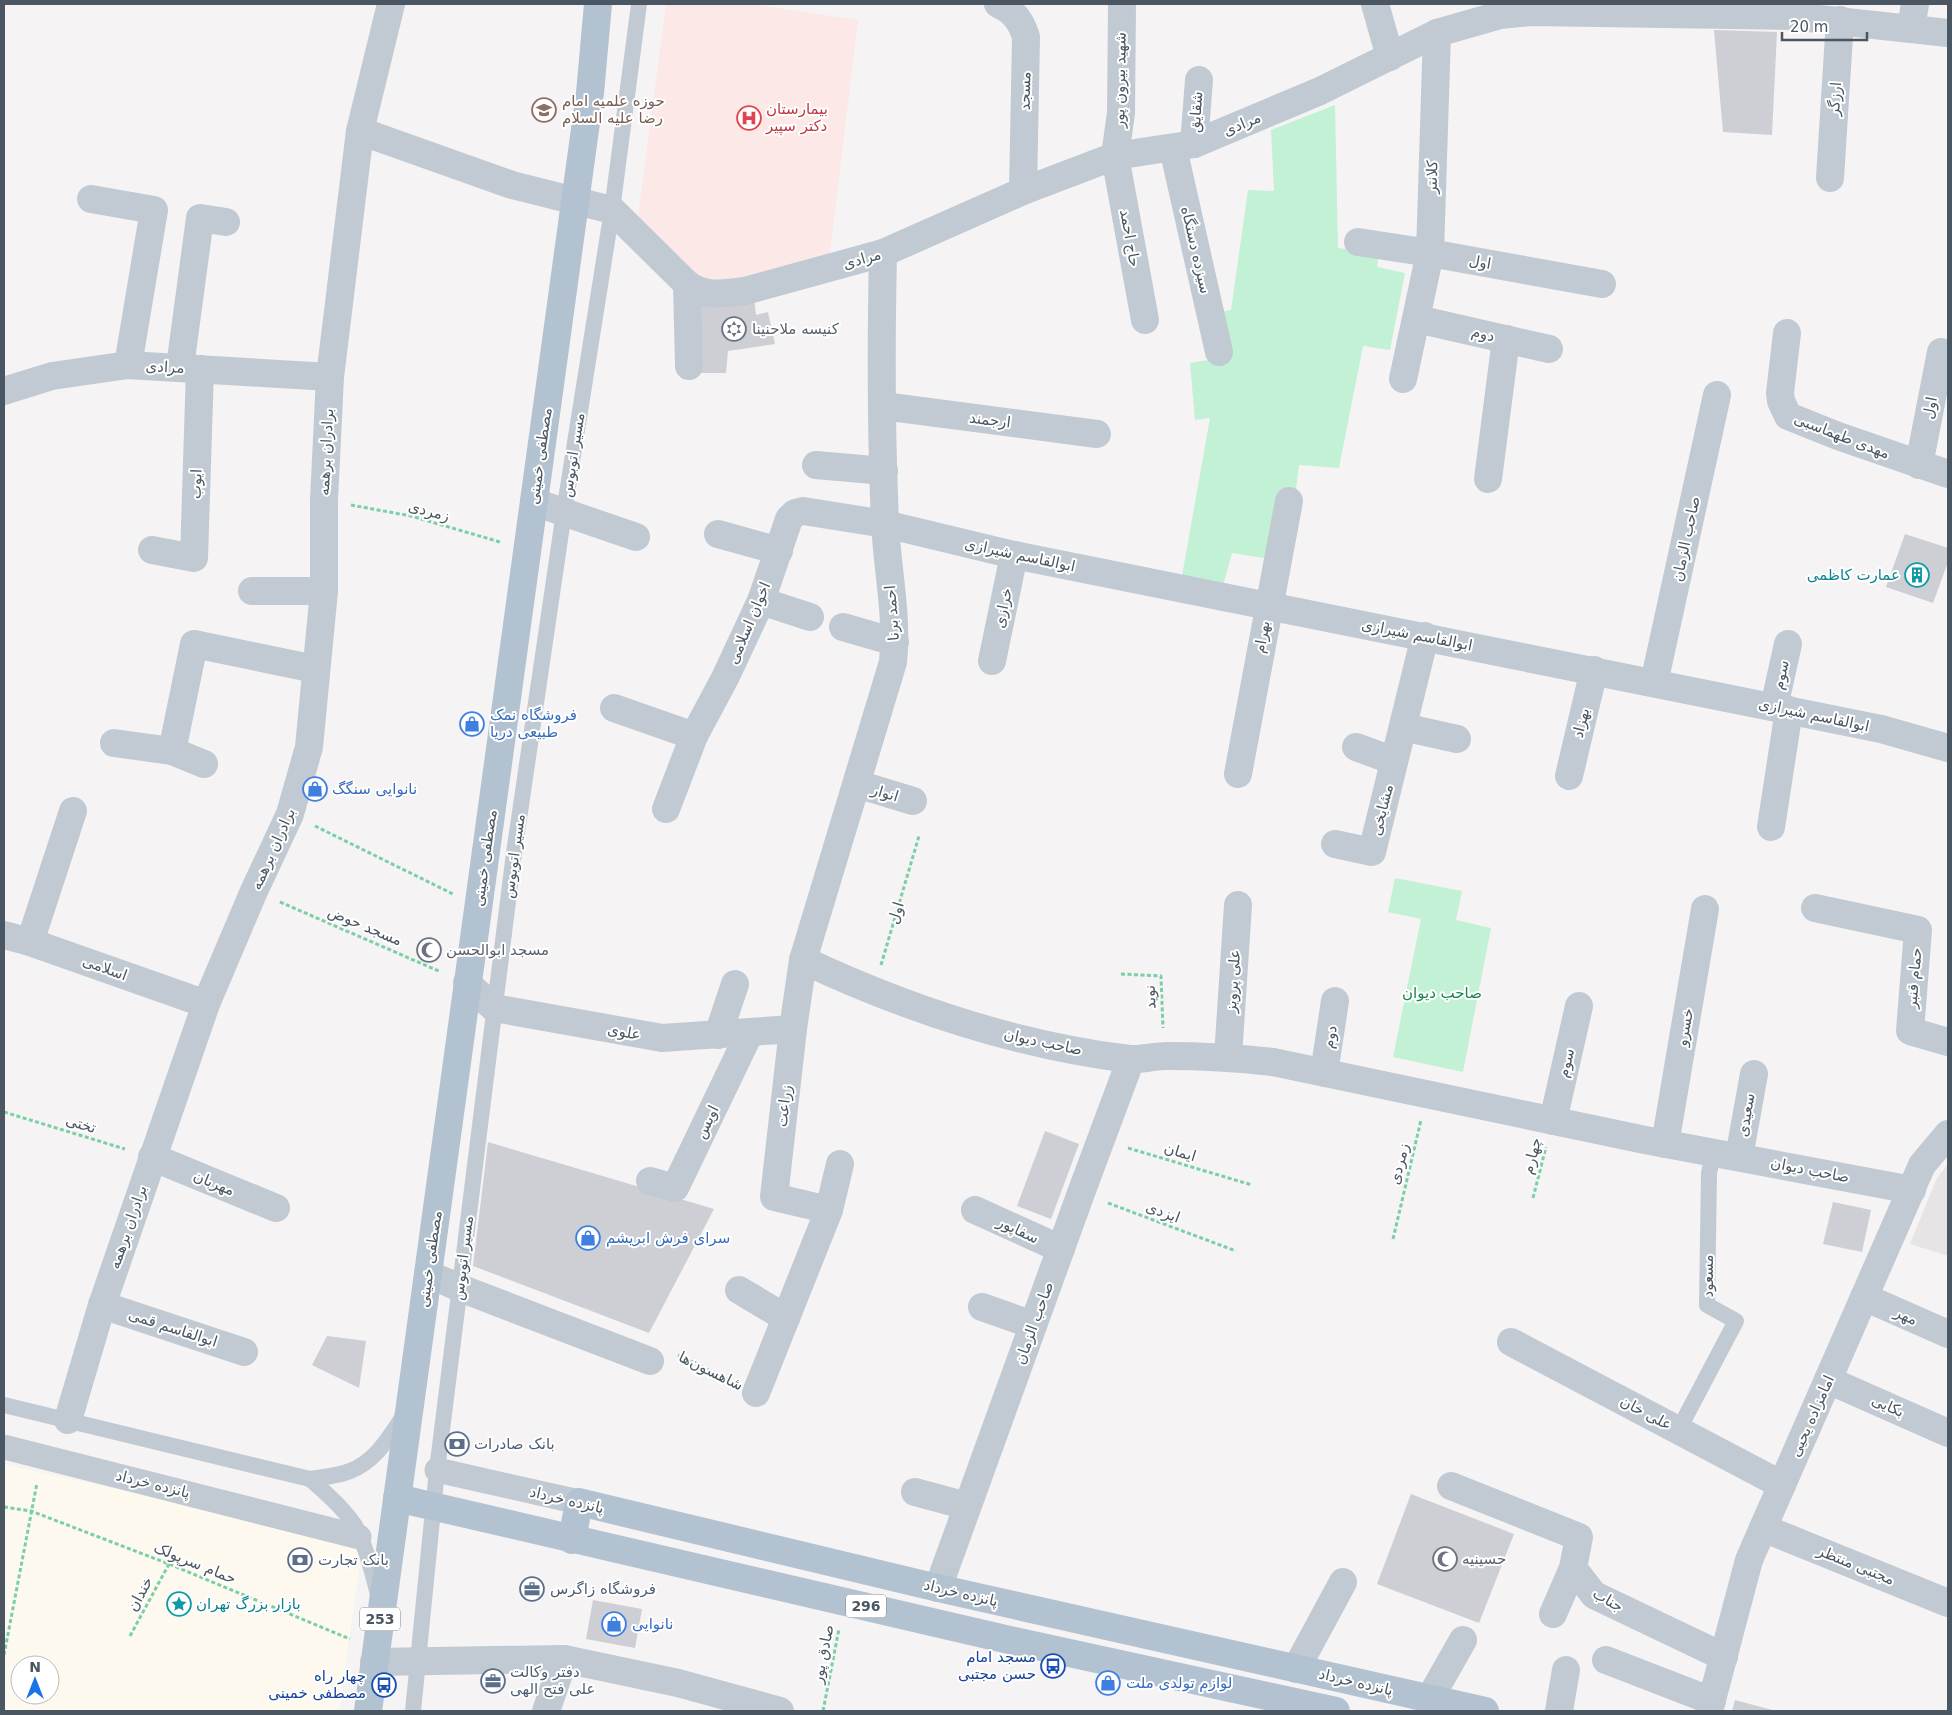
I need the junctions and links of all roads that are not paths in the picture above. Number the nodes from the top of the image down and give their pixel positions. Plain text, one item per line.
1 (598, 4) edge
2 (639, 4) edge
3 (998, 4) edge
4 (1122, 4) edge
5 (1375, 4) edge
6 (382, 6) edge
7 (1500, 9) edge
8 (1741, 10) edge
9 (1791, 10) edge
10 (1913, 16) edge
11 (1840, 20) junction
12 (1437, 33) junction
13 (1948, 34) edge
14 (1390, 57) junction
15 (1198, 80) dead end
16 (360, 131) junction
17 (1184, 146) junction
18 (1115, 156) junction
19 (1830, 178) dead end
20 (1023, 191) junction
21 (91, 200) dead end
22 (575, 201) junction
23 (612, 210) junction
24 (226, 222) dead end
25 (1358, 242) dead end
26 (883, 253) junction
27 (1430, 253) junction
28 (687, 284) junction
29 (1602, 284) dead end
30 (1417, 319) junction
31 (1145, 320) dead end
32 (1787, 333) dead end
33 (1506, 339) junction
34 (1549, 349) dead end
35 (1219, 352) dead end
36 (1941, 352) dead end
37 (128, 365) junction
38 (689, 366) dead end
39 (190, 368) junction
40 (330, 377) junction
41 (1403, 380) dead end
42 (4, 391) edge
43 (1717, 395) dead end
44 (883, 406) junction
45 (1097, 434) dead end
46 (816, 465) dead end
47 (1919, 465) junction
48 (884, 471) junction
49 (1948, 474) edge
50 (1488, 479) dead end
51 (1289, 501) dead end
52 (534, 502) junction
53 (564, 512) junction
54 (885, 524) junction
55 (718, 534) dead end
56 (636, 537) dead end
57 (152, 550) dead end
58 (779, 551) junction
59 (1014, 555) junction
60 (252, 591) dead end
61 (324, 591) junction
62 (761, 600) junction
63 (1268, 605) junction
64 (810, 617) dead end
65 (843, 626) dead end
66 (1425, 636) junction
67 (895, 642) junction
68 (1788, 644) dead end
69 (992, 662) dead end
70 (316, 668) junction
71 (1594, 670) junction
72 (1654, 683) junction
73 (614, 708) dead end
74 (1782, 708) junction
75 (1403, 727) junction
76 (694, 736) junction
77 (1457, 739) dead end
78 (114, 743) dead end
79 (1356, 747) dead end
80 (1948, 748) edge
81 (172, 751) junction
82 (1394, 761) junction
83 (204, 764) dead end
84 (1238, 774) dead end
85 (1569, 776) dead end
86 (857, 784) junction
87 (913, 801) dead end
88 (666, 809) dead end
89 (73, 811) dead end
90 (1771, 827) dead end
91 (1335, 844) dead end
92 (1238, 905) dead end
93 (1815, 908) dead end
94 (1705, 910) dead end
95 (4, 934) edge
96 (30, 942) junction
97 (804, 960) junction
98 (467, 983) junction
99 (735, 984) dead end
100 (1335, 1001) dead end
101 (206, 1004) junction
102 (1579, 1006) dead end
103 (494, 1008) junction
104 (793, 1029) junction
105 (750, 1032) junction
106 (718, 1035) junction
107 (1948, 1042) edge
108 (1228, 1057) junction
109 (1132, 1059) junction
110 (1324, 1073) junction
111 (1754, 1074) dead end
112 (1553, 1121) junction
113 (1948, 1134) edge
114 (1665, 1144) junction
115 (1727, 1154) junction
116 (152, 1158) junction
117 (840, 1164) dead end
118 (650, 1181) dead end
119 (1912, 1190) junction
120 (276, 1208) dead end
121 (828, 1210) junction
122 (975, 1210) dead end
123 (1060, 1249) junction
124 (428, 1274) junction
125 (460, 1288) junction
126 (740, 1290) dead end
127 (1864, 1297) junction
128 (102, 1305) junction
129 (982, 1307) dead end
130 (786, 1318) junction
131 (1033, 1325) junction
132 (1948, 1334) edge
133 (1511, 1342) dead end
134 (244, 1352) dead end
135 (650, 1361) road end
136 (1828, 1380) junction
137 (756, 1393) road end
138 (4, 1406) edge
139 (410, 1406) junction
140 (68, 1420) junction
141 (1678, 1430) junction
142 (1948, 1433) edge
143 (4, 1447) edge
144 (437, 1470) junction
145 (310, 1479) junction
146 (1782, 1485) junction
147 (1451, 1486) dead end
148 (915, 1492) dead end
149 (397, 1498) junction
150 (579, 1502) junction
151 (435, 1506) junction
152 (966, 1506) junction
153 (1763, 1528) junction
154 (359, 1537) junction
155 (572, 1540) junction
156 (1573, 1568) junction
157 (1344, 1582) dead end
158 (938, 1588) junction
159 (1948, 1603) edge
160 (382, 1608) junction
161 (1553, 1614) dead end
162 (1463, 1640) dead end
163 (1228, 1653) junction
164 (375, 1656) junction
165 (1724, 1657) junction
166 (564, 1659) junction
167 (1606, 1660) dead end
168 (419, 1662) junction
169 (1296, 1669) junction
170 (1566, 1670) dead end
171 (1221, 1686) junction
172 (1430, 1698) junction
173 (725, 1704) edge
174 (1711, 1706) edge
175 (368, 1711) edge
176 (413, 1711) edge
177 (546, 1711) edge
178 (780, 1711) edge
179 (1336, 1711) edge
180 (1486, 1711) edge
181 (1559, 1711) edge

1 - 22 main road, مصطفی خمینی / 253
2 - 23 lane, مسیر اتوبوس
3 - 20 street, مسجد
4 - 18 street, شهید بیرون پور
5 - 14 street
6 - 16 street, برادران برهمه
7 - 8 street, مرادی
7 - 12 street, مرادی
8 - 9 street, مرادی
9 - 11 street, مرادی
10 - 11 street, مرادی
10 - 13 street, مرادی
11 - 19 street, ارزگر
12 - 14 street, مرادی
12 - 27 street, کلانتر
14 - 17 street, مرادی
15 - 17 street, شقایق
16 - 22 street
16 - 40 street, برادران برهمه
17 - 18 street, مرادی
17 - 35 street, سیزده دستگاه
18 - 20 street, مرادی
18 - 31 street, حاج احمد
20 - 26 street, مرادی
21 - 37 street
22 - 23 street
22 - 52 main road, مصطفی خمینی / 253
23 - 28 street, مرادی
23 - 53 lane, مسیر اتوبوس
24 - 39 street
25 - 27 street, اول
26 - 28 street, مرادی
26 - 44 street, احمد برنا
27 - 29 street, اول
27 - 30 street, کلانتر
28 - 38 street
30 - 33 street, دوم
30 - 41 street, کلانتر
32 - 47 street, مهدی طهماسبی
33 - 34 street, دوم
33 - 50 street
36 - 47 street, اول
37 - 39 street, مرادی
37 - 42 street, مرادی
39 - 40 street, مرادی
39 - 57 street, ایوب
40 - 61 street, برادران برهمه
43 - 72 street, صاحب الزمان
44 - 45 street, ارجمند
44 - 48 street, احمد برنا
46 - 48 street
47 - 49 street, مهدی طهماسبی
48 - 54 street, احمد برنا
51 - 63 street, بهرام
52 - 53 street
52 - 98 main road, مصطفی خمینی / 253
53 - 56 street
53 - 103 lane, مسیر اتوبوس
54 - 58 street, اخوان اسلامی
54 - 59 street, ابوالقاسم شیرازی
54 - 67 street, احمد برنا
55 - 58 street
58 - 62 street, اخوان اسلامی
59 - 63 street, ابوالقاسم شیرازی
59 - 69 street, خرازی
60 - 61 street
61 - 70 street, برادران برهمه
62 - 64 street
62 - 76 street, اخوان اسلامی
63 - 66 street, ابوالقاسم شیرازی
63 - 84 street, بهرام
65 - 67 street
66 - 71 street, ابوالقاسم شیرازی
66 - 75 street, مشایخی
67 - 86 street, احمد برنا
68 - 74 street, سوم
70 - 81 street
70 - 101 street, برادران برهمه
71 - 72 street, ابوالقاسم شیرازی
71 - 85 street, بهزاد
72 - 74 street, ابوالقاسم شیرازی
73 - 76 street
74 - 80 street, ابوالقاسم شیرازی
74 - 90 street, سوم
75 - 77 street
75 - 82 street, مشایخی
76 - 88 street
78 - 81 street
79 - 82 street
81 - 83 street
82 - 91 street, مشایخی
86 - 87 street, انوار
86 - 97 street, احمد برنا
89 - 96 street
92 - 108 street, علی پرویز
93 - 107 street, حمام قنبر
94 - 114 street, خسرو
95 - 96 street, اسلامی
96 - 101 street, اسلامی
97 - 104 street, زراعت
97 - 109 street, صاحب دیوان
98 - 103 street
98 - 124 main road, مصطفی خمینی / 253
99 - 106 street
100 - 110 street, دوم
101 - 116 street, برادران برهمه
102 - 112 street, سوم
103 - 106 street, علوی
103 - 125 lane, مسیر اتوبوس
104 - 105 street, علوی
104 - 121 street, زراعت
105 - 106 street, علوی
105 - 118 street, اویس
108 - 109 street, صاحب دیوان
108 - 110 street, صاحب دیوان
109 - 123 street, صاحب الزمان
110 - 112 street, صاحب دیوان
111 - 115 street, سعیدی
112 - 114 street, صاحب دیوان
113 - 119 street, امامزاده یحیی
114 - 115 street, صاحب دیوان
115 - 119 street, صاحب دیوان
115 - 141 lane, مسعود
116 - 120 street, مهربان
116 - 128 street, برادران برهمه
117 - 121 street, شاهسون‌ها
119 - 127 street, امامزاده یحیی
121 - 130 street, شاهسون‌ها
122 - 123 street, سفاپور
123 - 131 street, صاحب الزمان
124 - 125 street
124 - 139 main road, مصطفی خمینی / 253
125 - 135 street
125 - 144 lane, مسیر اتوبوس
126 - 130 street
127 - 132 street, مهر
127 - 136 street, امامزاده یحیی
128 - 134 street, ابوالقاسم قمی
128 - 140 street, برادران برهمه
129 - 131 street
130 - 137 street, شاهسون‌ها
131 - 152 street, صاحب الزمان
133 - 141 street, علی خان
136 - 142 street, بکایی
136 - 146 street, امامزاده یحیی
138 - 140 lane
139 - 145 lane
139 - 149 main road, مصطفی خمینی / 253
140 - 145 lane
141 - 146 street, علی خان
143 - 154 street, پانزده خرداد
144 - 150 street, پانزده خرداد
144 - 151 lane, مسیر اتوبوس
145 - 154 lane
146 - 153 street, امامزاده یحیی
147 - 156 street
148 - 152 street
149 - 151 main road, 296
149 - 160 main road, مصطفی خمینی / 253
150 - 155 main road
150 - 158 main road, پانزده خرداد / 296
151 - 155 main road, 296
151 - 168 lane, مسیر اتوبوس
152 - 158 street, صاحب الزمان
153 - 159 street, مجتبی منتظر
153 - 165 street, امامزاده یحیی
154 - 160 lane
155 - 171 main road, 296
156 - 161 street
156 - 165 street, جناب
157 - 169 street
158 - 163 main road, پانزده خرداد / 296
160 - 164 main road, مصطفی خمینی / 253
162 - 172 street
163 - 169 main road, پانزده خرداد / 296
163 - 171 main road
164 - 168 street
164 - 175 main road, مصطفی خمینی / 253
165 - 174 street, امامزاده یحیی
166 - 168 street
166 - 173 street
166 - 177 street
167 - 174 street
168 - 176 lane, مسیر اتوبوس
169 - 172 main road, پانزده خرداد / 296
170 - 181 street
171 - 179 main road, 296
172 - 180 main road, پانزده خرداد / 296
173 - 178 street

